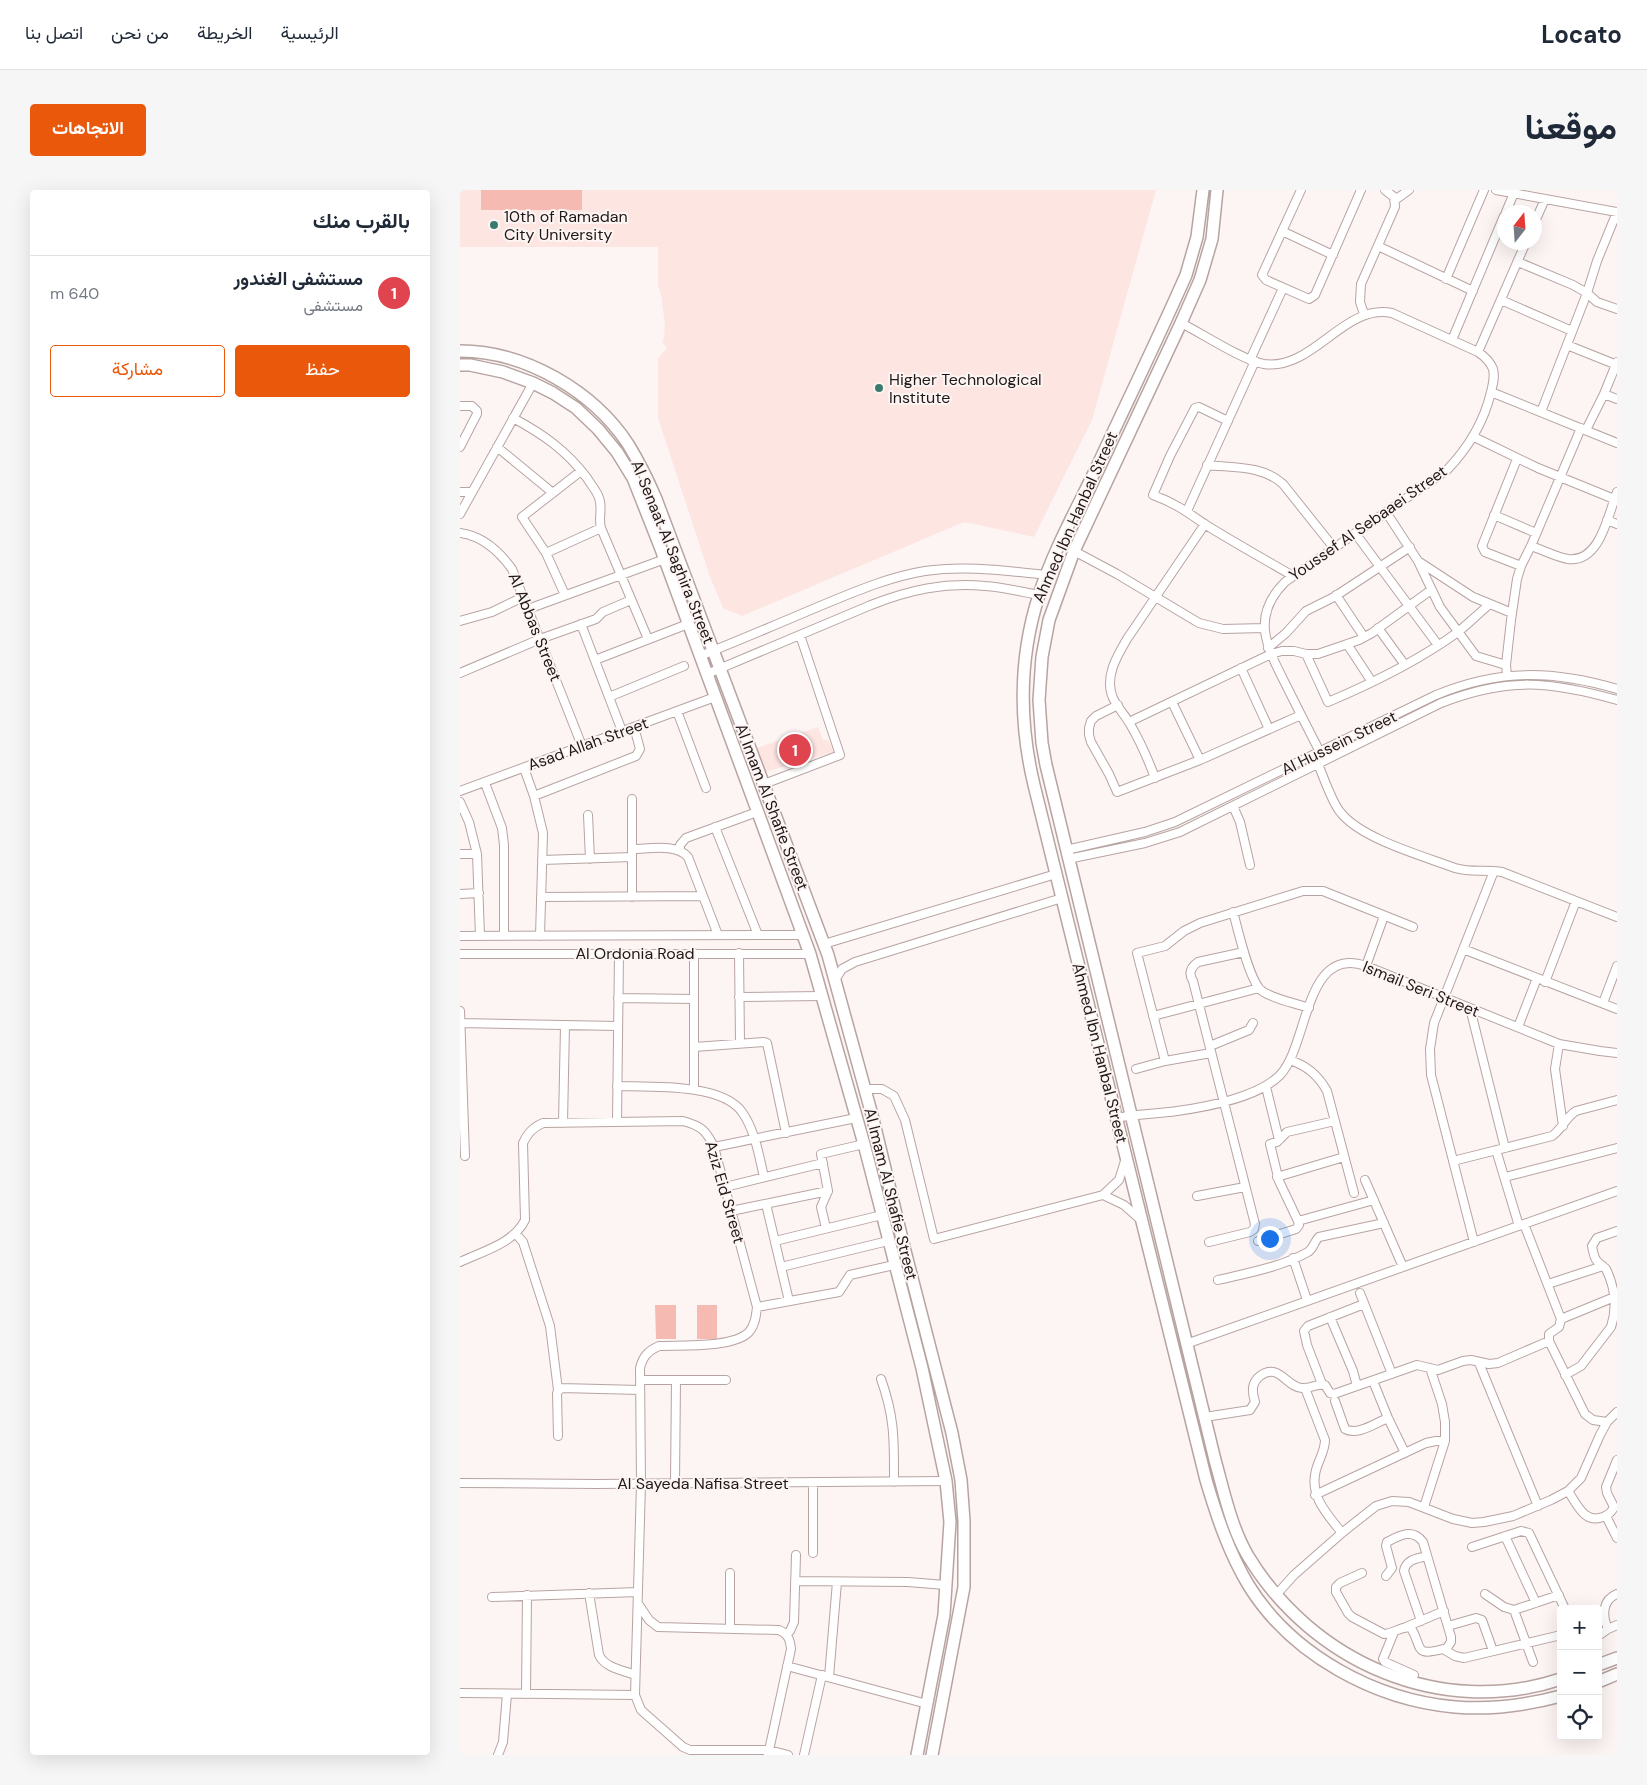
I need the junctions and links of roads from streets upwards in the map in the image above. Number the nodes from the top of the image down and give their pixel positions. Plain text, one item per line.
1 (1203, 190) edge
2 (1217, 190) edge
3 (1301, 190) edge
4 (1361, 190) edge
5 (1385, 190) edge
6 (1409, 190) edge
7 (1484, 190) edge
8 (1496, 190) edge
9 (1514, 193) junction
10 (1545, 199) junction
11 (1395, 200) junction
12 (1509, 205) edge
13 (1542, 206) edge
14 (1617, 212) edge
15 (1282, 231) junction
16 (1497, 234) edge
17 (1378, 246) junction
18 (1523, 250) edge
19 (1333, 255) junction
20 (1518, 262) junction
21 (1446, 279) junction
22 (1283, 288) junction
23 (1473, 292) junction
24 (1587, 293) junction
25 (1501, 300) junction
26 (1617, 309) edge
27 (1364, 314) junction
28 (1181, 323) junction
29 (1572, 331) junction
30 (1452, 340) junction
31 (1567, 345) junction
32 (460, 350) edge
33 (1478, 352) junction
34 (1253, 361) junction
35 (1617, 364) edge
36 (460, 365) edge
37 (533, 383) junction
38 (1491, 392) junction
39 (1604, 394) junction
40 (1617, 399) edge
41 (460, 406) edge
42 (1541, 412) junction
43 (513, 418) junction
44 (1228, 421) junction
45 (1583, 429) junction
46 (1474, 436) junction
47 (1617, 443) edge
48 (460, 446) edge
49 (497, 447) junction
50 (1517, 458) junction
51 (1100, 459) junction
52 (1208, 465) junction
53 (1114, 466) junction
54 (581, 471) junction
55 (1560, 477) junction
56 (460, 492) edge
57 (472, 492) junction
58 (553, 492) junction
59 (1616, 496) edge
60 (1187, 510) junction
61 (1386, 512) junction
62 (460, 514) edge
63 (1494, 515) junction
64 (1607, 520) junction
65 (1205, 524) junction
66 (1617, 524) edge
67 (601, 528) junction
68 (460, 533) edge
69 (1355, 533) junction
70 (1536, 533) junction
71 (1531, 546) junction
72 (1410, 547) junction
73 (1334, 548) junction
74 (1074, 551) junction
75 (546, 553) junction
76 (665, 560) junction
77 (1418, 560) junction
78 (1380, 566) junction
79 (1521, 566) junction
80 (1046, 575) junction
81 (620, 576) junction
82 (1293, 576) junction
83 (1431, 590) junction
84 (565, 595) junction
85 (1039, 595) junction
86 (1336, 595) junction
87 (523, 597) junction
88 (1156, 598) junction
89 (631, 600) junction
90 (1490, 604) junction
91 (1409, 606) junction
92 (528, 609) junction
93 (1512, 613) junction
94 (460, 621) edge
95 (581, 624) junction
96 (688, 624) junction
97 (1264, 628) junction
98 (1378, 628) junction
99 (1458, 632) junction
100 (800, 635) junction
101 (1364, 637) junction
102 (540, 639) junction
103 (648, 639) junction
104 (1347, 644) junction
105 (1438, 645) junction
106 (713, 651) junction
107 (1269, 651) junction
108 (1306, 654) junction
109 (700, 656) junction
110 (595, 660) junction
111 (1405, 665) junction
112 (1506, 665) junction
113 (684, 666) dead end
114 (1241, 668) junction
115 (720, 669) junction
116 (460, 673) edge
117 (707, 674) junction
118 (1507, 676) junction
119 (1372, 682) junction
120 (1617, 689) edge
121 (1436, 695) junction
122 (609, 697) junction
123 (715, 697) junction
124 (1617, 700) edge
125 (1172, 702) junction
126 (1441, 703) junction
127 (1118, 705) junction
128 (677, 711) junction
129 (1301, 715) junction
130 (1023, 720) junction
131 (1040, 720) junction
132 (1129, 722) junction
133 (634, 727) junction
134 (1269, 730) junction
135 (622, 731) junction
136 (582, 746) junction
137 (1320, 752) junction
138 (1200, 760) junction
139 (1318, 764) junction
140 (524, 768) junction
141 (1155, 778) junction
142 (485, 783) junction
143 (764, 784) junction
144 (706, 788) dead end
145 (460, 791) edge
146 (534, 796) junction
147 (632, 799) dead end
148 (460, 802) edge
149 (1233, 806) junction
150 (757, 812) junction
151 (588, 815) dead end
152 (1185, 818) junction
153 (715, 827) junction
154 (1190, 827) junction
155 (680, 850) junction
156 (632, 853) junction
157 (460, 854) edge
158 (477, 854) junction
159 (1067, 855) junction
160 (590, 859) junction
161 (542, 860) junction
162 (1250, 865) dead end
163 (1494, 870) junction
164 (1056, 874) junction
165 (479, 893) junction
166 (460, 894) edge
167 (703, 896) junction
168 (541, 897) junction
169 (632, 897) junction
170 (1062, 898) junction
171 (1576, 901) junction
172 (1233, 912) junction
173 (1384, 916) junction
174 (1617, 917) edge
175 (1413, 927) dead end
176 (758, 935) junction
177 (804, 935) junction
178 (460, 936) edge
179 (480, 936) junction
180 (504, 936) junction
181 (540, 936) junction
182 (718, 936) junction
183 (824, 944) junction
184 (1463, 949) junction
185 (1244, 952) junction
186 (694, 953) junction
187 (739, 953) junction
188 (460, 954) edge
189 (619, 954) junction
190 (810, 954) junction
191 (1366, 966) junction
192 (1617, 966) edge
193 (1537, 978) junction
194 (835, 980) junction
195 (1545, 982) junction
196 (1259, 988) junction
197 (822, 996) junction
198 (740, 997) junction
199 (1444, 997) junction
200 (618, 998) junction
201 (694, 999) junction
202 (1604, 1003) junction
203 (1199, 1005) junction
204 (1309, 1008) junction
205 (1470, 1008) junction
206 (1617, 1009) edge
207 (460, 1011) edge
208 (1153, 1016) junction
209 (462, 1023) junction
210 (1253, 1024) dead end
211 (565, 1025) junction
212 (618, 1026) junction
213 (1518, 1027) junction
214 (740, 1043) junction
215 (1559, 1044) junction
216 (694, 1047) junction
217 (1211, 1050) junction
218 (1617, 1053) edge
219 (1290, 1060) junction
220 (1165, 1061) junction
221 (1136, 1069) dead end
222 (618, 1086) junction
223 (1266, 1087) junction
224 (694, 1089) junction
225 (866, 1091) junction
226 (1224, 1101) junction
227 (1616, 1103) edge
228 (1131, 1115) junction
229 (856, 1118) junction
230 (1116, 1118) junction
231 (1335, 1121) junction
232 (617, 1122) junction
233 (563, 1123) junction
234 (1563, 1126) junction
235 (462, 1131) edge
236 (786, 1133) junction
237 (754, 1139) junction
238 (1280, 1140) junction
239 (864, 1144) junction
240 (714, 1147) junction
241 (1617, 1148) edge
242 (1501, 1149) junction
243 (465, 1156) dead end
244 (1344, 1157) junction
245 (1126, 1159) junction
246 (1453, 1161) junction
247 (822, 1164) junction
248 (1277, 1176) junction
249 (764, 1177) junction
250 (1505, 1177) junction
251 (1365, 1180) dead end
252 (725, 1187) junction
253 (1245, 1187) junction
254 (828, 1191) junction
255 (1617, 1191) edge
256 (1354, 1193) dead end
257 (1104, 1196) junction
258 (1197, 1196) dead end
259 (1374, 1200) junction
260 (766, 1204) junction
261 (731, 1211) junction
262 (882, 1215) junction
263 (1141, 1220) junction
264 (1298, 1220) junction
265 (1384, 1223) junction
266 (898, 1224) junction
267 (1522, 1225) junction
268 (826, 1228) junction
269 (885, 1228) junction
270 (1617, 1231) edge
271 (516, 1234) junction
272 (775, 1240) junction
273 (888, 1241) junction
274 (1258, 1241) dead end
275 (1209, 1242) dead end
276 (1474, 1242) junction
277 (1293, 1258) junction
278 (460, 1262) edge
279 (894, 1265) junction
280 (1603, 1266) junction
281 (781, 1267) junction
282 (1403, 1267) junction
283 (1218, 1280) dead end
284 (1548, 1284) junction
285 (1360, 1294) dead end
286 (1616, 1297) edge
287 (1308, 1300) junction
288 (789, 1301) junction
289 (1364, 1304) junction
290 (757, 1307) junction
291 (1330, 1317) junction
292 (1561, 1319) junction
293 (1549, 1341) junction
294 (1186, 1344) junction
295 (1479, 1363) junction
296 (1430, 1368) junction
297 (1392, 1374) junction
298 (1565, 1375) junction
299 (880, 1379) dead end
300 (640, 1380) junction
301 (676, 1380) junction
302 (726, 1380) dead end
303 (1373, 1380) junction
304 (1322, 1384) junction
305 (1357, 1386) junction
306 (1305, 1388) junction
307 (558, 1390) junction
308 (640, 1390) junction
309 (1335, 1401) dead end
310 (1617, 1412) edge
311 (1205, 1417) junction
312 (1388, 1418) junction
313 (1607, 1422) junction
314 (558, 1436) dead end
315 (1446, 1441) junction
316 (1405, 1452) junction
317 (1617, 1460) edge
318 (1206, 1480) junction
319 (946, 1481) junction
320 (813, 1482) junction
321 (894, 1482) junction
322 (460, 1483) edge
323 (675, 1483) junction
324 (1222, 1483) junction
325 (641, 1484) junction
326 (1568, 1491) junction
327 (1316, 1495) junction
328 (1615, 1503) edge
329 (1538, 1506) junction
330 (1424, 1507) junction
331 (1606, 1516) junction
332 (1342, 1533) junction
333 (1505, 1536) junction
334 (1617, 1538) edge
335 (1472, 1547) dead end
336 (813, 1553) dead end
337 (796, 1556) dead end
338 (1427, 1556) junction
339 (730, 1573) dead end
340 (1362, 1573) dead end
341 (1386, 1576) dead end
342 (1263, 1577) junction
343 (1289, 1579) junction
344 (795, 1582) junction
345 (837, 1582) junction
346 (945, 1585) junction
347 (638, 1592) junction
348 (589, 1593) junction
349 (1485, 1594) dead end
350 (1617, 1594) edge
351 (527, 1595) junction
352 (1276, 1595) junction
353 (1559, 1595) junction
354 (492, 1597) dead end
355 (638, 1601) junction
356 (1536, 1603) junction
357 (1564, 1605) edge
358 (1514, 1610) junction
359 (1444, 1611) junction
360 (1421, 1621) junction
361 (1448, 1626) junction
362 (1617, 1626) edge
363 (1406, 1627) junction
364 (730, 1629) junction
365 (1608, 1629) junction
366 (1394, 1632) junction
367 (1602, 1633) edge
368 (786, 1634) junction
369 (1557, 1636) edge
370 (1526, 1643) junction
371 (1446, 1649) junction
372 (1493, 1651) junction
373 (1617, 1658) edge
374 (1533, 1662) dead end
375 (1602, 1664) edge
376 (787, 1666) junction
377 (1617, 1674) edge
378 (635, 1675) junction
379 (1414, 1675) dead end
380 (826, 1676) junction
381 (1557, 1680) edge
382 (1602, 1680) edge
383 (1448, 1689) junction
384 (460, 1693) edge
385 (508, 1694) junction
386 (526, 1694) junction
387 (635, 1695) junction
388 (1557, 1697) edge
389 (1446, 1706) junction
390 (926, 1710) junction
391 (940, 1719) junction
392 (769, 1753) edge
393 (498, 1755) edge
394 (788, 1755) edge
395 (804, 1755) edge
396 (917, 1755) edge
397 (932, 1755) edge

1 - 51 street, Ahmed Ibn Hanbal Street
2 - 28 street, Ahmed Ibn Hanbal Street
3 - 15 street
4 - 19 street
5 - 11 street
6 - 11 street
7 - 21 street
8 - 9 street
9 - 10 street
9 - 12 street
10 - 13 street
10 - 14 street
11 - 17 street
14 - 24 street
15 - 19 street
15 - 22 street
16 - 23 street
17 - 21 street
17 - 27 street
18 - 20 street
19 - 22 street
20 - 24 street
20 - 25 street
21 - 23 street
22 - 34 street
23 - 30 street
24 - 26 street
24 - 29 street
25 - 29 street
25 - 33 street
27 - 30 street, Youssef Al Sebaaei Street
27 - 34 street, Youssef Al Sebaaei Street
28 - 34 street, Youssef Al Sebaaei Street
28 - 53 street, Ahmed Ibn Hanbal Street
29 - 31 street
30 - 33 street, Youssef Al Sebaaei Street
31 - 35 street
31 - 42 street
32 - 106 street, Al Senaat Al Saghira Street
33 - 38 street, Youssef Al Sebaaei Street
34 - 44 street
35 - 39 street
36 - 37 street, Al Senaat Al Saghira Street
37 - 43 street
37 - 76 street, Al Senaat Al Saghira Street
38 - 42 street
38 - 46 street, Youssef Al Sebaaei Street
39 - 40 street
39 - 45 street
41 - 48 street
42 - 45 street
43 - 49 street
43 - 54 street
44 - 52 street
44 - 60 street
45 - 47 street
45 - 55 street
46 - 50 street
46 - 61 street, Youssef Al Sebaaei Street
49 - 57 street
49 - 58 street
50 - 55 street
50 - 63 street
51 - 53 street
51 - 80 street, Ahmed Ibn Hanbal Street
52 - 60 street
52 - 73 street
53 - 74 street, Ahmed Ibn Hanbal Street
54 - 58 street
54 - 67 street
55 - 59 street
55 - 70 street
56 - 57 street
57 - 62 street
58 - 75 street
59 - 64 street
60 - 65 street
61 - 69 street, Youssef Al Sebaaei Street
61 - 72 street
63 - 70 street
63 - 79 street
64 - 66 street
64 - 71 street
65 - 82 street
65 - 88 street
67 - 75 street
67 - 81 street
68 - 87 street, Al Abbas Street
69 - 73 street, Youssef Al Sebaaei Street
69 - 78 street
70 - 71 street
71 - 79 street
72 - 77 street
72 - 78 street
73 - 82 street, Youssef Al Sebaaei Street
74 - 88 street
74 - 131 street, Ahmed Ibn Hanbal Street
75 - 84 street
76 - 81 street
76 - 96 street, Al Senaat Al Saghira Street
77 - 83 street
77 - 90 street
78 - 86 street
78 - 91 street
79 - 93 street
80 - 85 street, Ahmed Ibn Hanbal Street
80 - 106 street
81 - 84 street
81 - 89 street
82 - 97 street, Youssef Al Sebaaei Street
83 - 91 street
83 - 99 street
84 - 92 street
85 - 100 street
85 - 130 street, Ahmed Ibn Hanbal Street
86 - 101 street
86 - 107 street
87 - 92 street, Al Abbas Street
87 - 94 street
88 - 97 street
88 - 127 street
89 - 95 street
89 - 103 street
90 - 93 street
90 - 99 street
91 - 98 street
91 - 105 street
92 - 102 street, Al Abbas Street
93 - 112 street
95 - 102 street
95 - 110 street
96 - 103 street
96 - 109 street, Al Senaat Al Saghira Street
97 - 107 street, Youssef Al Sebaaei Street
98 - 101 street
98 - 111 street
99 - 105 street
99 - 112 street
100 - 115 street
100 - 143 street
101 - 104 street
102 - 116 street
102 - 136 street, Al Abbas Street
103 - 110 street
104 - 108 street
104 - 119 street
105 - 111 street
106 - 109 street
106 - 115 street, Al Imam Al Shafie Street
107 - 108 street
107 - 114 street
107 - 129 street, Youssef Al Sebaaei Street
108 - 119 street
109 - 117 street, Al Imam Al Shafie Street
110 - 122 street
111 - 119 street
112 - 118 street
113 - 122 street
114 - 125 street
114 - 134 street
115 - 117 street
115 - 143 street, Al Imam Al Shafie Street
117 - 123 street, Al Imam Al Shafie Street
118 - 120 street, Al Hussein Street
118 - 121 street, Al Hussein Street
121 - 126 street
121 - 137 street, Al Hussein Street
122 - 135 street
123 - 128 street, Asad Allah Street
123 - 150 street, Al Imam Al Shafie Street
124 - 126 street, Al Hussein Street
125 - 132 street
125 - 138 street
126 - 139 street, Al Hussein Street
127 - 132 street
127 - 141 street
128 - 133 street, Asad Allah Street
128 - 144 street
129 - 134 street
129 - 137 street, Youssef Al Sebaaei Street
130 - 131 street
130 - 164 street, Ahmed Ibn Hanbal Street
131 - 159 street, Ahmed Ibn Hanbal Street
132 - 141 street
133 - 135 street, Asad Allah Street
133 - 146 street
134 - 138 street
135 - 136 street, Asad Allah Street
136 - 140 street, Asad Allah Street
137 - 152 street, Al Hussein Street
138 - 141 street
139 - 149 street, Al Hussein Street
139 - 163 street
140 - 142 street, Asad Allah Street
140 - 146 street
142 - 145 street, Asad Allah Street
142 - 180 street
143 - 183 street, Al Imam Al Shafie Street
146 - 161 street
147 - 156 street
148 - 158 street
149 - 154 street, Al Hussein Street
149 - 162 street
150 - 153 street
150 - 177 street, Al Imam Al Shafie Street
151 - 160 street
152 - 154 street
152 - 159 street, Al Hussein Street
153 - 155 street
153 - 176 street
154 - 159 street, Al Hussein Street
155 - 156 street
155 - 167 street
156 - 160 street
156 - 169 street
157 - 158 street
158 - 165 street
159 - 228 street, Ahmed Ibn Hanbal Street
160 - 161 street
161 - 168 street
163 - 171 street
163 - 184 street
164 - 170 street, Ahmed Ibn Hanbal Street
164 - 183 street
165 - 166 street
165 - 179 street
167 - 169 street
167 - 182 street
168 - 169 street
168 - 181 street
170 - 194 street
170 - 230 street, Ahmed Ibn Hanbal Street
171 - 174 street
171 - 195 street
172 - 173 street
172 - 185 street
172 - 208 street
173 - 175 street
173 - 191 street
176 - 177 street, Al Ordonia Road
176 - 182 street, Al Ordonia Road
177 - 190 street, Al Imam Al Shafie Street
178 - 179 street, Al Ordonia Road
179 - 180 street, Al Ordonia Road
180 - 181 street, Al Ordonia Road
181 - 182 street, Al Ordonia Road
183 - 194 street, Al Imam Al Shafie Street
184 - 193 street
184 - 199 street
185 - 196 street
185 - 203 street
186 - 187 street, Al Ordonia Road
186 - 189 street, Al Ordonia Road
186 - 201 street
187 - 190 street, Al Ordonia Road
187 - 198 street
188 - 189 street, Al Ordonia Road
189 - 200 street
190 - 197 street, Al Imam Al Shafie Street
191 - 199 street, Ismail Seri Street
191 - 204 street, Ismail Seri Street
192 - 202 street
193 - 195 street
193 - 213 street
194 - 225 street, Al Imam Al Shafie Street
195 - 202 street
196 - 203 street
196 - 204 street
197 - 198 street
197 - 229 street, Al Imam Al Shafie Street
198 - 214 street
199 - 205 street, Ismail Seri Street
199 - 246 street
200 - 201 street
200 - 212 street
201 - 216 street
202 - 206 street
203 - 208 street
203 - 217 street
204 - 219 street, Ismail Seri Street
205 - 213 street, Ismail Seri Street
205 - 242 street
207 - 209 street
208 - 220 street
209 - 211 street
209 - 235 street
210 - 217 street
211 - 212 street
211 - 233 street
212 - 222 street
213 - 215 street, Ismail Seri Street
214 - 216 street
214 - 236 street
215 - 218 street, Ismail Seri Street
215 - 234 street
216 - 224 street
217 - 220 street
217 - 226 street
219 - 223 street, Ismail Seri Street
219 - 231 street
220 - 221 street
222 - 224 street
222 - 232 street
223 - 226 street, Ismail Seri Street
223 - 238 street
224 - 237 street
225 - 257 street
225 - 266 street, Al Imam Al Shafie Street
226 - 228 street, Ismail Seri Street
226 - 253 street
227 - 234 street
228 - 230 street, Ismail Seri Street
228 - 294 street, Ahmed Ibn Hanbal Street
229 - 236 street
229 - 239 street, Al Imam Al Shafie Street
230 - 245 street, Ahmed Ibn Hanbal Street
231 - 238 street
231 - 244 street
232 - 233 street, Aziz Eid Street
232 - 240 street, Aziz Eid Street
233 - 271 street, Aziz Eid Street
234 - 242 street
235 - 243 street
236 - 237 street
237 - 240 street
237 - 249 street
238 - 248 street
239 - 247 street
239 - 262 street, Al Imam Al Shafie Street
240 - 252 street, Aziz Eid Street
241 - 250 street
242 - 246 street
242 - 250 street
244 - 248 street
244 - 256 street
245 - 257 street
245 - 263 street, Ahmed Ibn Hanbal Street
246 - 276 street
247 - 249 street
247 - 254 street
248 - 264 street
249 - 252 street
250 - 267 street
251 - 259 street
252 - 261 street, Aziz Eid Street
253 - 258 street
253 - 275 street
254 - 260 street
254 - 268 street
255 - 267 street
257 - 263 street
259 - 264 street
259 - 265 street
260 - 261 street
260 - 272 street
261 - 290 street, Aziz Eid Street
262 - 268 street
262 - 269 street, Al Imam Al Shafie Street
263 - 318 street, Ahmed Ibn Hanbal Street
264 - 274 street
265 - 277 street
265 - 282 street
266 - 269 street
266 - 391 street, Al Imam Al Shafie Street
267 - 276 street
267 - 284 street
268 - 272 street
269 - 273 street, Al Imam Al Shafie Street
270 - 280 street
271 - 278 street
271 - 307 street
272 - 281 street
273 - 279 street, Al Imam Al Shafie Street
273 - 281 street
276 - 282 street
277 - 283 street
277 - 287 street
279 - 288 street
279 - 319 street, Al Imam Al Shafie Street
280 - 284 street
280 - 286 street
281 - 288 street
282 - 287 street
284 - 292 street
285 - 289 street
286 - 292 street
286 - 298 street
287 - 294 street
288 - 290 street
289 - 291 street
289 - 297 street
290 - 300 street
291 - 304 street
291 - 305 street
292 - 293 street
293 - 295 street
293 - 298 street
294 - 311 street, Ahmed Ibn Hanbal Street
295 - 296 street
295 - 329 street
296 - 297 street
296 - 315 street
297 - 303 street
298 - 313 street
299 - 321 street
300 - 301 street
300 - 308 street
301 - 302 street
301 - 323 street
303 - 305 street
303 - 312 street
304 - 305 street
304 - 306 street
306 - 311 street
306 - 327 street
307 - 308 street
307 - 314 street
308 - 325 street
309 - 312 street
310 - 313 street
311 - 324 street, Ahmed Ibn Hanbal Street
312 - 316 street
313 - 326 street
315 - 316 street
315 - 330 street
316 - 327 street
317 - 328 street
318 - 324 street
318 - 389 street, Ahmed Ibn Hanbal Street
319 - 321 street, Al Sayeda Nafisa Street
319 - 346 street, Al Imam Al Shafie Street
320 - 321 street, Al Sayeda Nafisa Street
320 - 323 street, Al Sayeda Nafisa Street
320 - 336 street
322 - 325 street, Al Sayeda Nafisa Street
323 - 325 street, Al Sayeda Nafisa Street
324 - 342 street, Ahmed Ibn Hanbal Street
325 - 347 street
326 - 329 street
326 - 331 street
327 - 332 street
328 - 331 street
329 - 330 street
330 - 332 street
331 - 334 street
332 - 343 street
333 - 335 street
333 - 353 street
333 - 356 street
337 - 344 street
338 - 341 street
338 - 359 street
338 - 360 street
339 - 364 street
340 - 366 street
342 - 343 street
342 - 352 street, Ahmed Ibn Hanbal Street
343 - 352 street
344 - 345 street
344 - 368 street
345 - 346 street
345 - 380 street
346 - 390 street, Al Imam Al Shafie Street
347 - 348 street
347 - 355 street
348 - 351 street
348 - 378 street
349 - 358 street
350 - 365 street
351 - 354 street
351 - 386 street
352 - 383 street, Ahmed Ibn Hanbal Street
353 - 356 street
353 - 357 street
355 - 364 street
355 - 378 street
356 - 358 street
358 - 370 street
359 - 360 street
359 - 361 street
360 - 363 street
361 - 371 street
361 - 372 street
362 - 365 street
363 - 366 street
363 - 371 street
364 - 368 street
365 - 367 street
366 - 379 street
368 - 376 street
369 - 370 street
370 - 372 street
370 - 374 street
371 - 372 street
373 - 375 street
376 - 380 street
376 - 392 street
377 - 382 street
378 - 387 street
380 - 390 street
380 - 395 street
381 - 383 street, Ahmed Ibn Hanbal Street
383 - 389 street
384 - 385 street
385 - 386 street
385 - 393 street
386 - 387 street
387 - 392 street
388 - 389 street, Ahmed Ibn Hanbal Street
390 - 391 street
390 - 396 street, Al Imam Al Shafie Street
391 - 397 street, Al Imam Al Shafie Street
392 - 394 street

